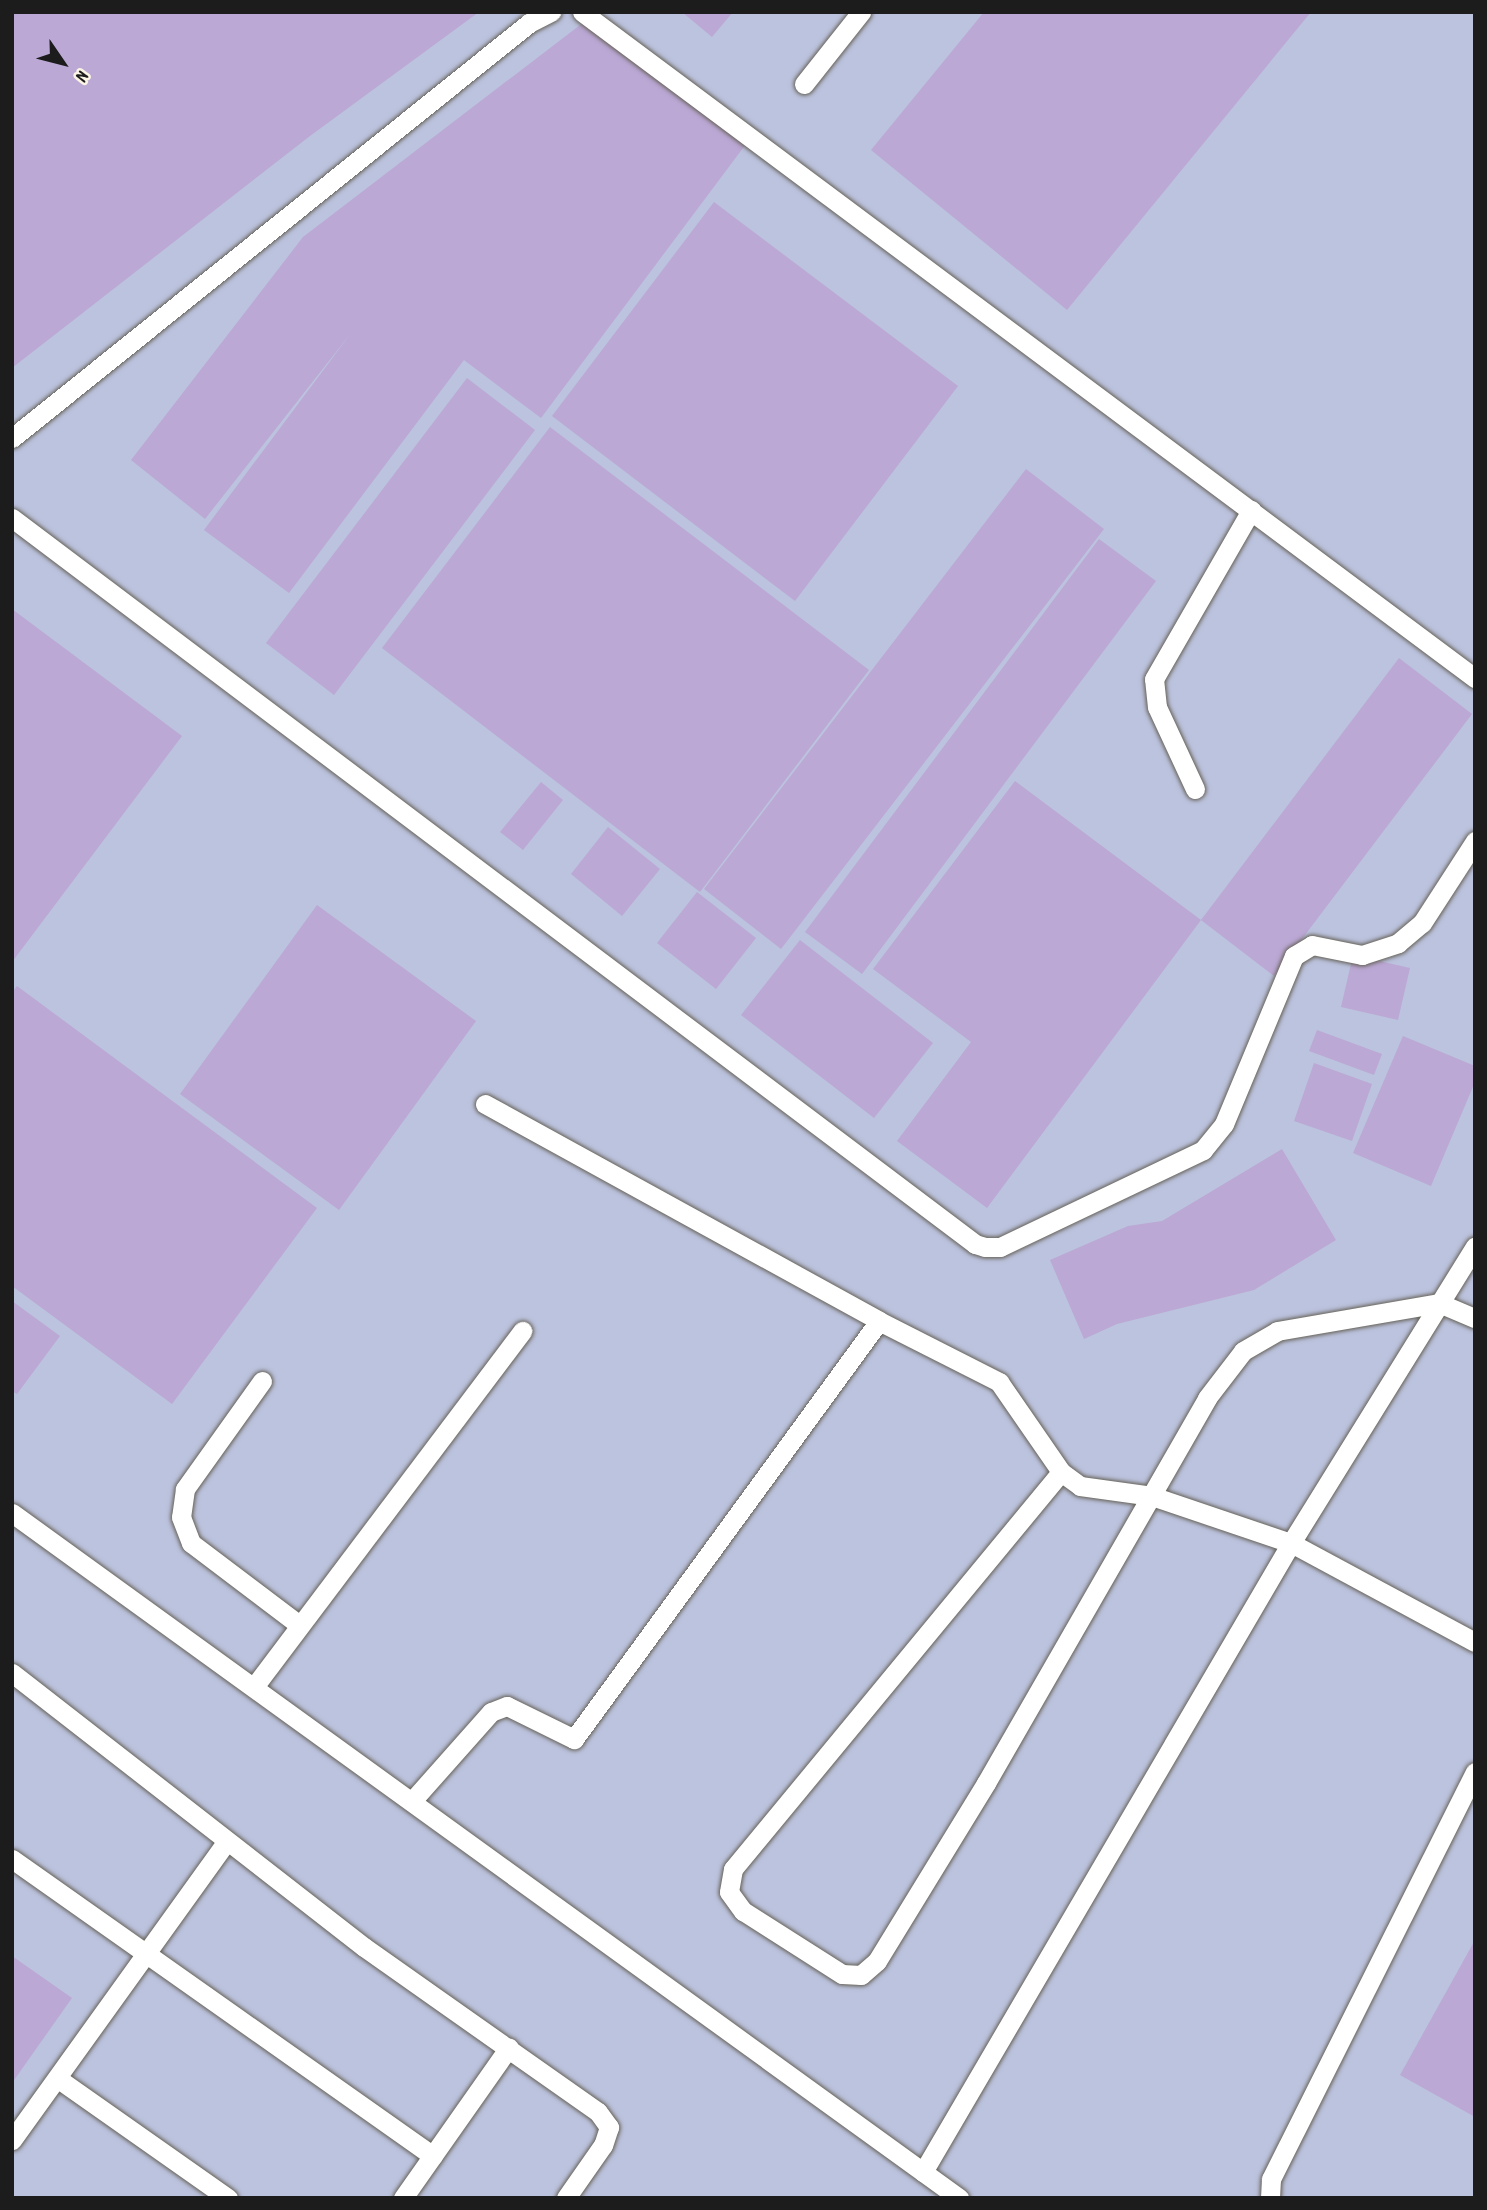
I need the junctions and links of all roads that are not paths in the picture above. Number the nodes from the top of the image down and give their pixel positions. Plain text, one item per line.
1 (551, 12) edge
2 (582, 12) edge
3 (861, 12) edge
4 (804, 84) dead end
5 (12, 438) edge
6 (1251, 510) junction
7 (12, 518) edge
8 (1475, 678) edge
9 (1195, 789) dead end
10 (1475, 841) edge
11 (485, 1104) dead end
12 (1475, 1246) edge
13 (1439, 1303) junction
14 (1475, 1318) edge
15 (879, 1321) junction
16 (522, 1331) dead end
17 (262, 1381) dead end
18 (1061, 1472) junction
19 (1152, 1496) junction
20 (12, 1513) edge
21 (1291, 1543) junction
22 (298, 1624) junction
23 (1475, 1642) edge
24 (12, 1673) edge
25 (254, 1687) junction
26 (1475, 1772) edge
27 (412, 1801) junction
28 (226, 1842) junction
29 (12, 1859) edge
30 (144, 1955) junction
31 (509, 2047) junction
32 (57, 2078) junction
33 (12, 2140) edge
34 (433, 2156) junction
35 (923, 2172) junction
36 (228, 2198) edge
37 (403, 2198) edge
38 (566, 2198) edge
39 (959, 2198) edge
40 (1269, 2198) edge

1 - 5 lane
2 - 6 lane
3 - 4 lane
6 - 8 lane
6 - 9 lane
7 - 10 lane
11 - 15 lane
12 - 13 lane
13 - 14 lane
13 - 19 lane
13 - 21 lane
15 - 18 lane
15 - 27 lane
16 - 22 lane
17 - 22 lane
18 - 19 lane
18 - 19 lane
19 - 21 lane
20 - 25 lane
21 - 23 lane
21 - 35 lane
22 - 25 lane
24 - 28 lane
25 - 27 lane
26 - 40 lane
27 - 35 lane
28 - 30 lane
28 - 31 lane
29 - 30 lane
30 - 32 lane
30 - 34 lane
31 - 34 lane
31 - 38 lane
32 - 33 lane
32 - 36 lane
34 - 37 lane
35 - 39 lane

